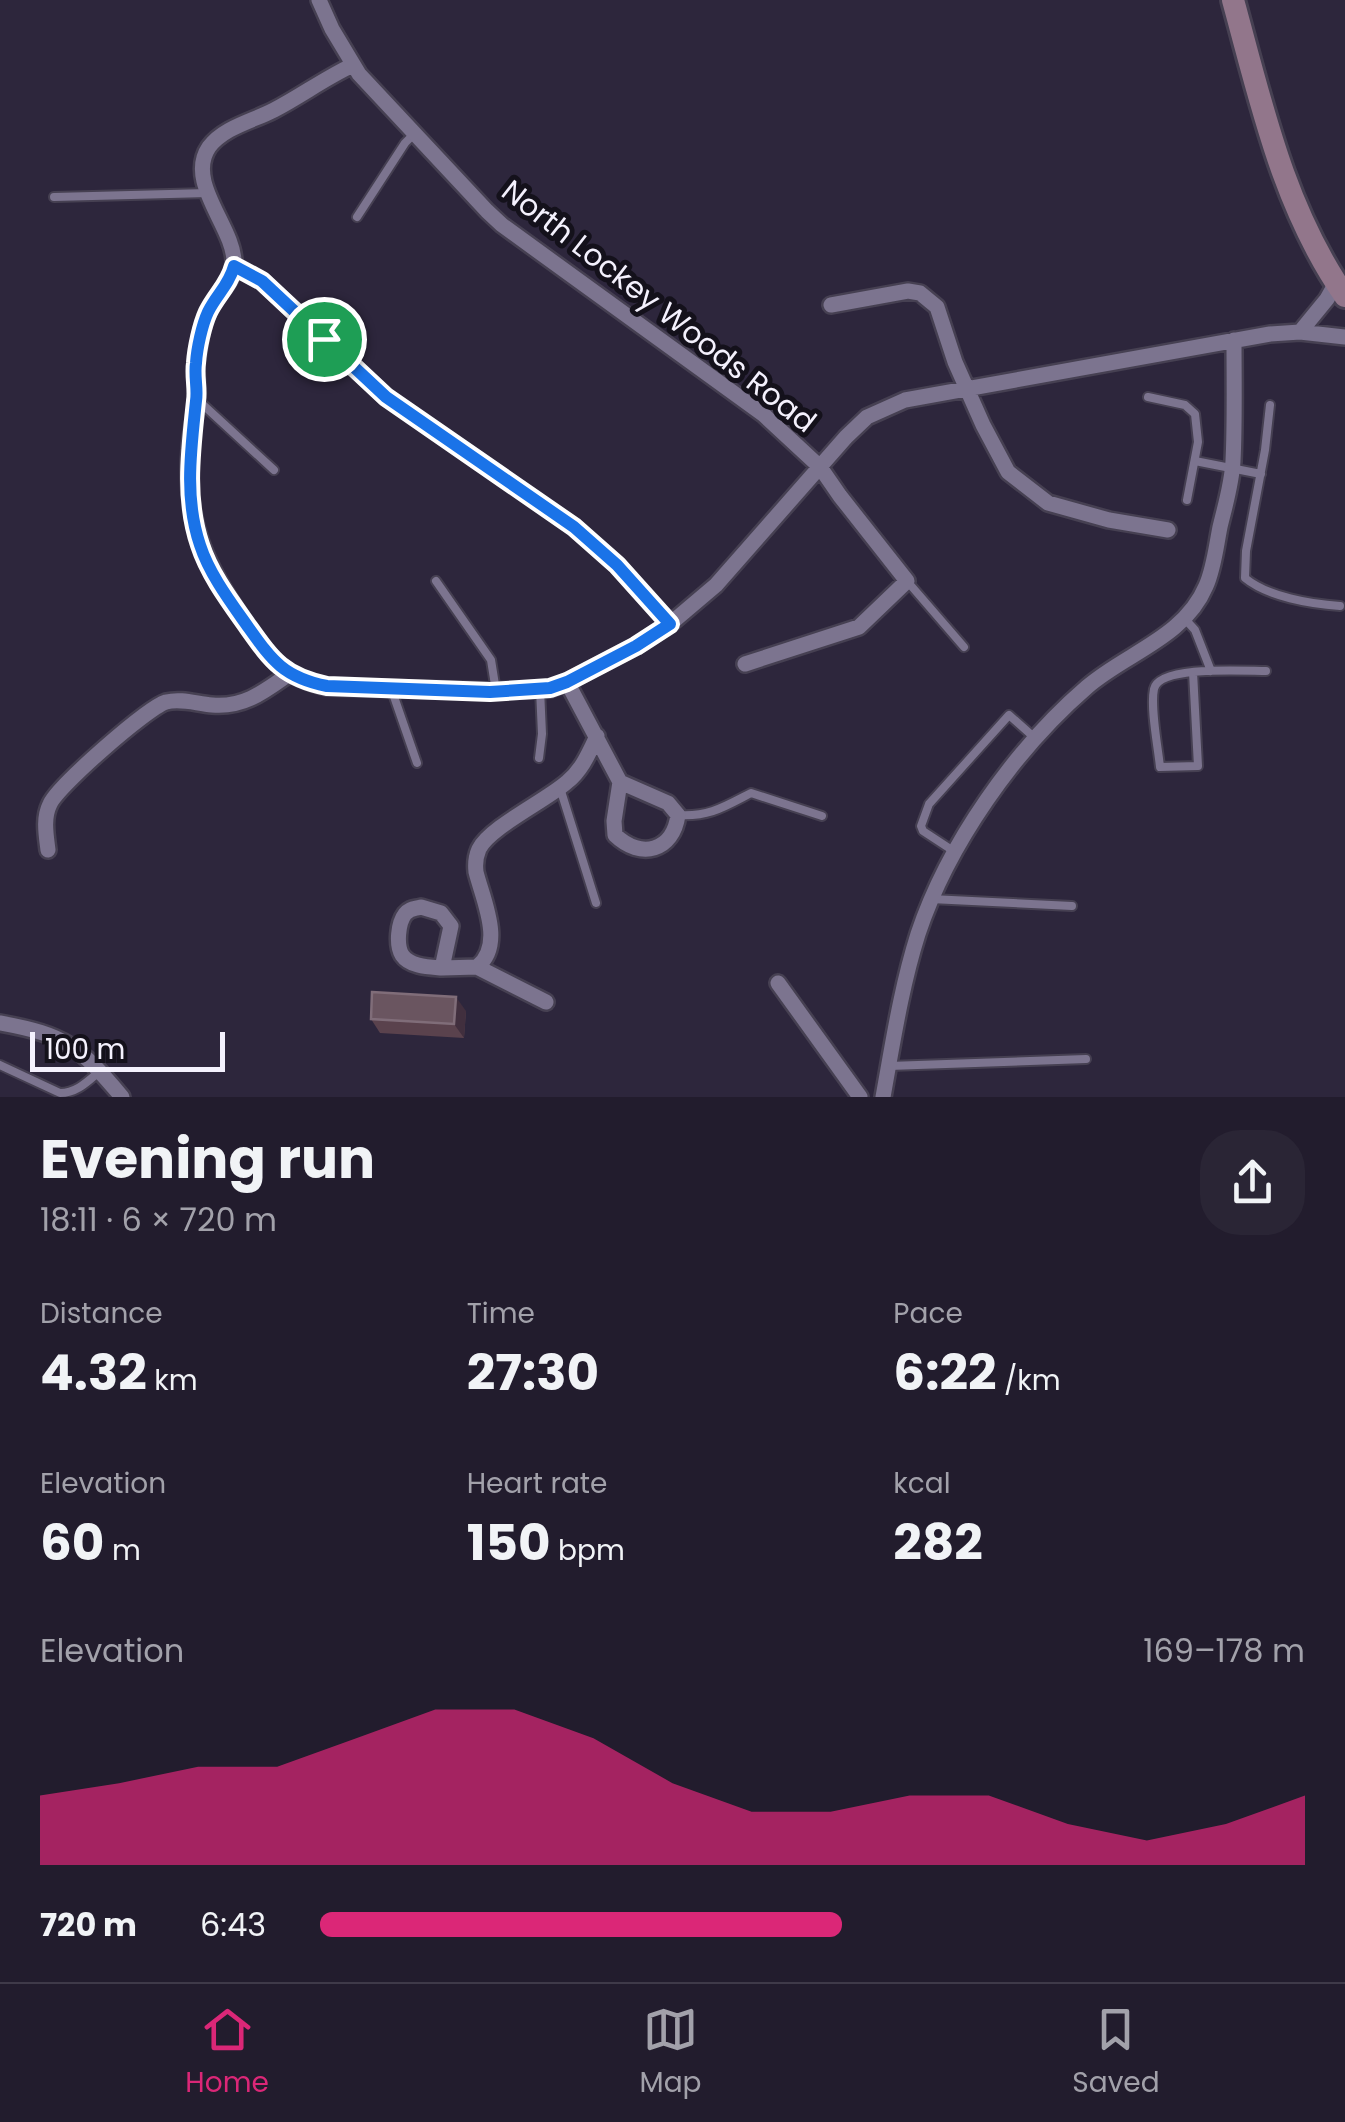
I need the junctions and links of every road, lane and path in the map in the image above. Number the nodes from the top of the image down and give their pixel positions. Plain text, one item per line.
1 (318, 0) edge
2 (1233, 0) edge
3 (353, 65) junction
4 (415, 133) junction
5 (208, 194) junction
6 (54, 197) dead end
7 (358, 217) dead end
8 (234, 266) junction
9 (1340, 289) edge
10 (832, 305) dead end
11 (1300, 332) junction
12 (1345, 336) edge
13 (1234, 340) junction
14 (968, 388) junction
15 (1148, 398) dead end
16 (196, 399) junction
17 (1270, 406) dead end
18 (1195, 461) junction
19 (820, 467) junction
20 (1233, 467) junction
21 (274, 470) dead end
22 (1261, 474) junction
23 (1187, 500) dead end
24 (1168, 530) dead end
25 (436, 581) dead end
26 (907, 581) junction
27 (1340, 606) dead end
28 (1189, 613) junction
29 (670, 624) junction
30 (964, 647) dead end
31 (745, 664) dead end
32 (1211, 671) junction
33 (1266, 671) dead end
34 (1193, 672) junction
35 (289, 674) junction
36 (567, 682) junction
37 (391, 688) junction
38 (540, 689) junction
39 (496, 691) junction
40 (597, 736) junction
41 (1036, 739) junction
42 (539, 758) dead end
43 (417, 762) dead end
44 (620, 782) junction
45 (560, 788) junction
46 (678, 815) junction
47 (822, 816) dead end
48 (48, 850) dead end
49 (955, 852) junction
50 (931, 899) junction
51 (596, 902) dead end
52 (1072, 906) dead end
53 (477, 967) junction
54 (442, 968) dead end
55 (778, 983) dead end
56 (546, 1002) dead end
57 (0, 1022) edge
58 (1086, 1060) dead end
59 (0, 1066) edge
60 (889, 1066) junction
61 (100, 1072) junction
62 (122, 1097) edge
63 (860, 1097) edge
64 (884, 1097) edge

1 - 3 street, North Lockey Woods Road
2 - 9 main road
3 - 4 street, North Lockey Woods Road
3 - 5 street
4 - 7 lane
4 - 19 street, North Lockey Woods Road
5 - 6 lane
5 - 8 street
8 - 16 street
8 - 29 street
9 - 11 street
10 - 14 street
11 - 12 street
11 - 13 street
13 - 14 street
13 - 20 street
14 - 19 street
14 - 24 street
15 - 18 lane
16 - 21 lane
16 - 35 street
17 - 22 lane
18 - 20 lane
18 - 23 lane
19 - 26 street, North Lockey Woods Road
19 - 29 street
20 - 22 lane
20 - 28 street
22 - 27 lane
25 - 39 lane
26 - 30 lane
26 - 31 street
28 - 32 lane
28 - 41 street
29 - 36 street
32 - 33 lane
32 - 34 lane
34 - 34 lane
35 - 37 street
35 - 48 street
36 - 38 street
36 - 40 street
37 - 39 street
37 - 43 lane
38 - 39 street
38 - 42 lane
40 - 44 street
40 - 45 street
41 - 49 street
41 - 49 lane
44 - 46 street
44 - 46 street
45 - 51 lane
45 - 53 street
46 - 47 lane
49 - 50 street
50 - 52 lane
50 - 60 street
53 - 54 street
53 - 56 street
55 - 63 street
57 - 61 street
58 - 60 lane
59 - 61 lane
60 - 64 street
61 - 62 street

